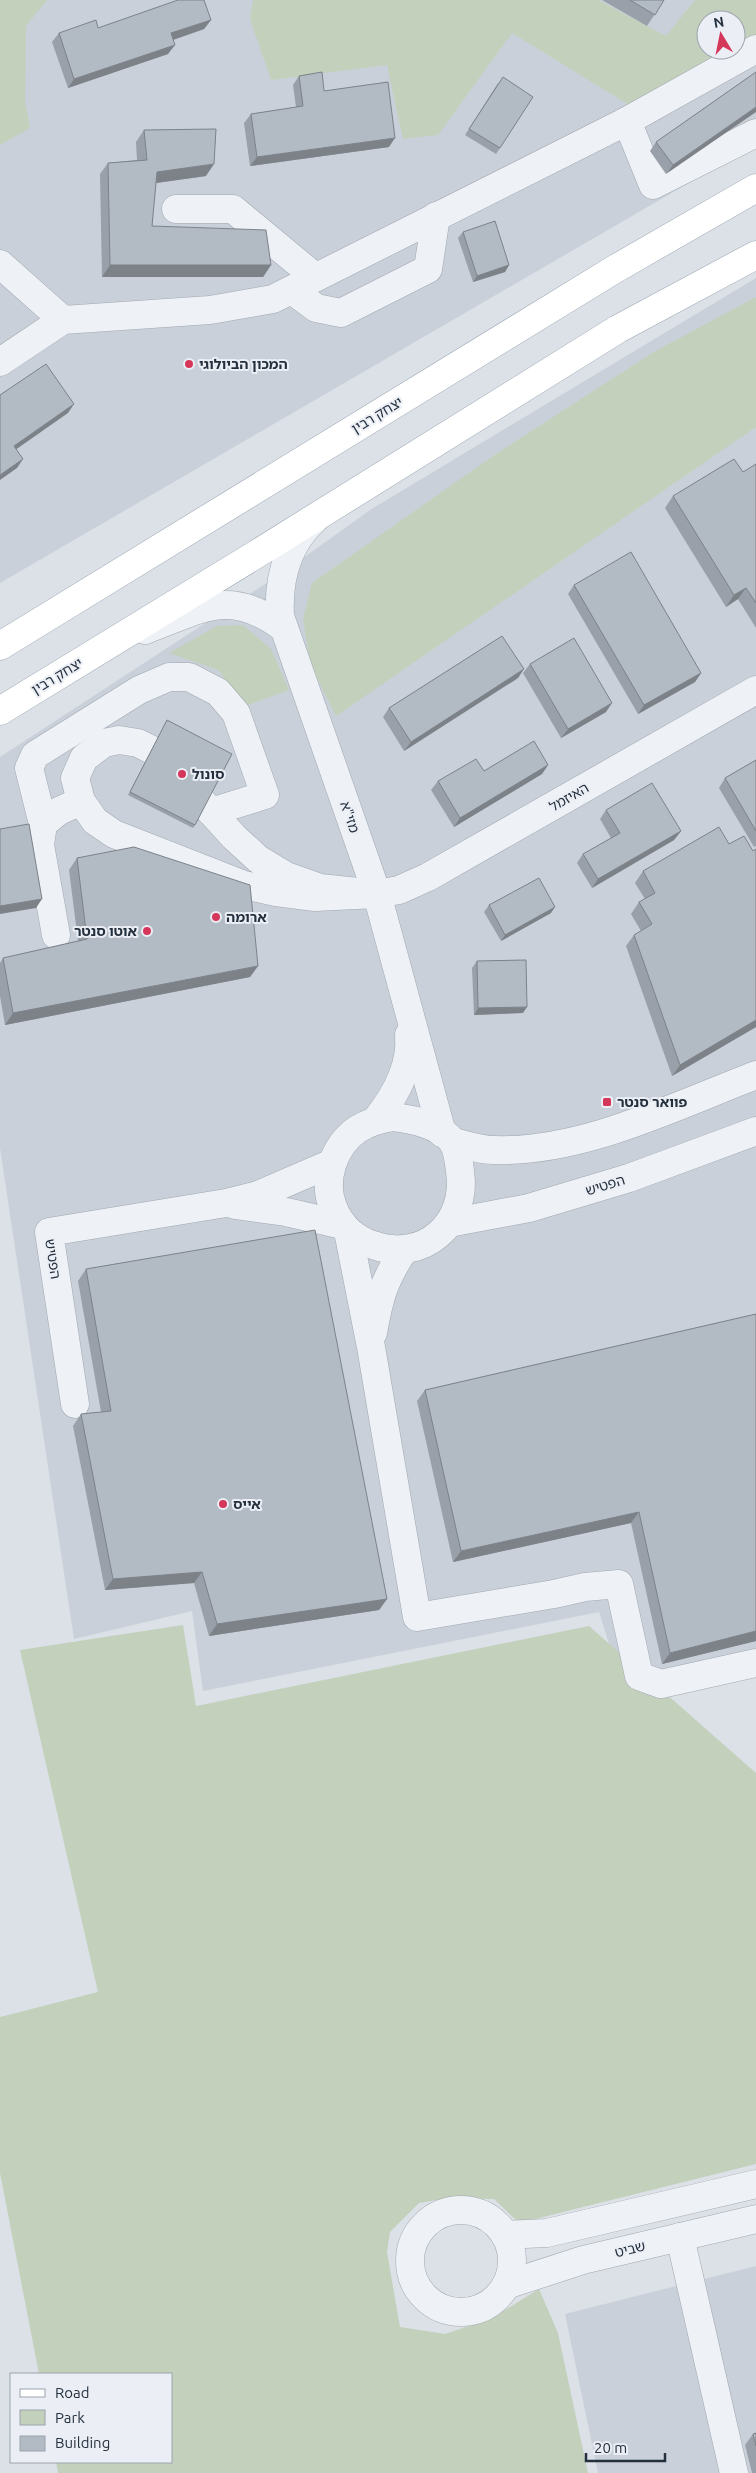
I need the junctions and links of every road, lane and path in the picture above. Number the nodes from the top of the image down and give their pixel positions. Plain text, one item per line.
1 (756, 48) edge
2 (627, 121) junction
3 (756, 133) edge
4 (756, 188) edge
5 (176, 209) dead end
6 (436, 216) junction
7 (756, 255) edge
8 (0, 264) edge
9 (304, 284) junction
10 (63, 320) junction
11 (0, 362) edge
12 (318, 516) junction
13 (284, 628) junction
14 (115, 640) junction
15 (0, 646) edge
16 (756, 690) edge
17 (0, 711) edge
18 (81, 801) junction
19 (211, 812) junction
20 (43, 824) junction
21 (377, 894) junction
22 (56, 935) dead end
23 (407, 1008) junction
24 (756, 1075) edge
25 (376, 1120) junction
26 (756, 1132) edge
27 (447, 1138) junction
28 (332, 1163) junction
29 (226, 1203) junction
30 (450, 1223) junction
31 (346, 1228) junction
32 (404, 1250) junction
33 (371, 1347) junction
34 (75, 1404) dead end
35 (756, 1663) edge
36 (756, 2184) edge
37 (756, 2219) edge
38 (505, 2235) junction
39 (680, 2237) junction
40 (506, 2285) junction
41 (734, 2473) edge

1 - 2 street
2 - 3 street
2 - 6 street
4 - 15 main road, יצחק רבין
5 - 9 street
6 - 9 street
6 - 9 street
7 - 12 main road, יצחק רבין
8 - 10 street
9 - 10 street
10 - 11 street
12 - 13 street, מזי"א
12 - 14 main road, יצחק רבין
13 - 14 street
13 - 21 street, מזי"א
14 - 17 main road, יצחק רבין
16 - 21 street, האיזמל
18 - 19 street
18 - 20 street
18 - 21 street
19 - 20 street
19 - 21 street
20 - 22 street
21 - 23 street, מזי"א
23 - 25 street, מזי"א
23 - 27 street, מזי"א
24 - 27 street
25 - 27 street
25 - 28 street
26 - 30 street, הפטיש
27 - 30 street
28 - 29 street, הפטיש
28 - 31 street
29 - 31 street, הפטיש
29 - 34 street, הפטיש
30 - 32 street
31 - 32 street
31 - 33 street
32 - 33 street
33 - 35 street
36 - 38 street
37 - 39 street, שביט
38 - 40 street
38 - 40 street
39 - 40 street, שביט
39 - 41 street

